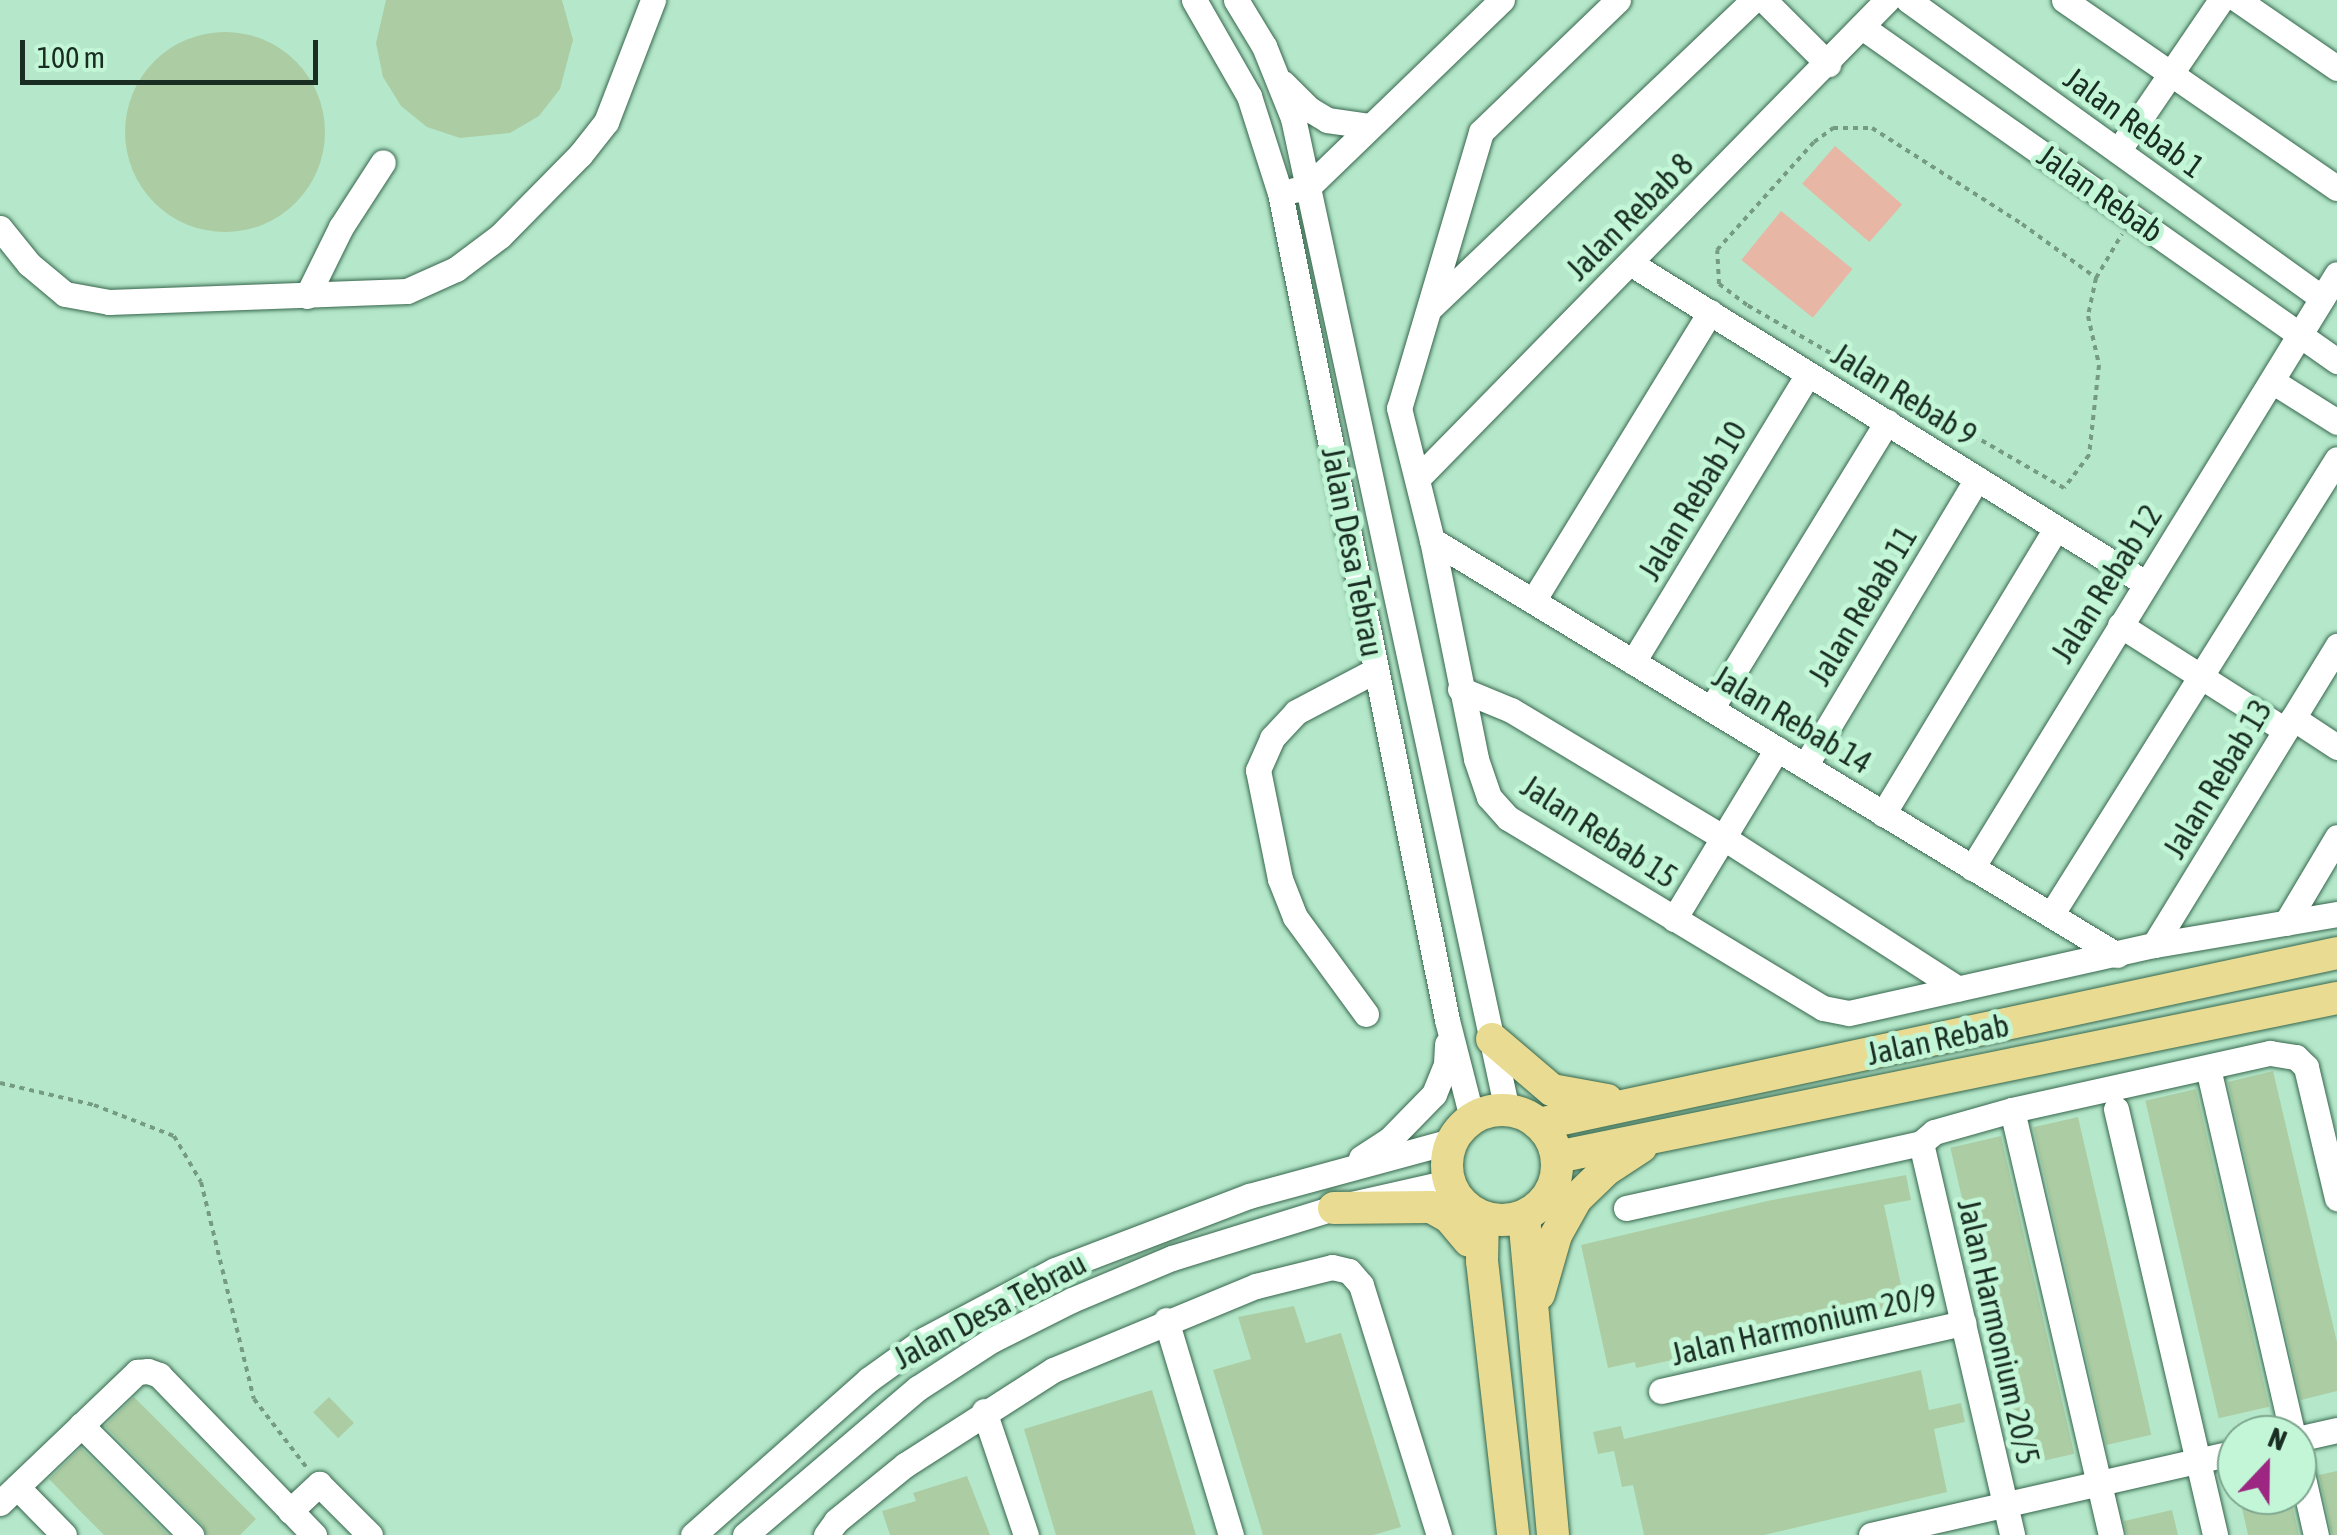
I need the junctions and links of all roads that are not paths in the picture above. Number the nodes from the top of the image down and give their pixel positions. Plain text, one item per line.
1 (653, 0) edge
2 (1194, 0) edge
3 (1236, 0) edge
4 (1502, 0) edge
5 (1618, 0) edge
6 (1753, 0) edge
7 (1764, 0) edge
8 (1887, 0) edge
9 (1908, 0) edge
10 (2064, 0) edge
11 (2221, 0) edge
12 (2238, 0) edge
13 (1862, 27) junction
14 (1828, 64) junction
15 (2337, 68) edge
16 (2169, 75) junction
17 (1280, 79) junction
18 (1369, 126) junction
19 (2118, 150) junction
20 (383, 162) dead end
21 (1307, 188) junction
22 (2337, 188) edge
23 (1280, 193) junction
24 (0, 228) edge
25 (1630, 263) junction
26 (2337, 274) edge
27 (306, 296) junction
28 (2322, 298) junction
29 (1425, 312) junction
30 (1710, 312) junction
31 (2300, 335) junction
32 (2337, 361) edge
33 (1808, 374) junction
34 (2272, 381) junction
35 (1887, 422) junction
36 (2337, 422) edge
37 (2337, 459) edge
38 (1418, 478) junction
39 (1977, 479) junction
40 (2056, 528) junction
41 (1432, 540) junction
42 (2145, 583) junction
43 (1533, 602) junction
44 (2120, 625) junction
45 (2337, 646) edge
46 (1633, 662) junction
47 (1376, 670) junction
48 (2200, 676) junction
49 (1460, 688) junction
50 (1711, 710) junction
51 (2289, 724) junction
52 (2337, 747) edge
53 (1777, 749) junction
54 (1804, 766) junction
55 (1883, 814) junction
56 (2337, 836) edge
57 (1724, 838) junction
58 (1972, 868) junction
59 (2337, 914) edge
60 (2050, 915) junction
61 (1674, 919) junction
62 (2286, 922) junction
63 (2154, 946) junction
64 (2337, 953) edge
65 (2117, 956) junction
66 (1958, 990) junction
67 (2337, 998) edge
68 (2284, 1010) junction
69 (1366, 1014) dead end
70 (1446, 1020) junction
71 (2337, 1028) edge
72 (1492, 1040) junction
73 (2208, 1068) junction
74 (1650, 1103) junction
75 (2116, 1109) dead end
76 (1507, 1110) junction
77 (2012, 1110) junction
78 (1539, 1124) junction
79 (1462, 1129) junction
80 (1653, 1139) junction
81 (1921, 1143) junction
82 (1557, 1158) junction
83 (1340, 1171) junction
84 (1449, 1182) junction
85 (2337, 1198) edge
86 (1334, 1208) junction
87 (1626, 1208) dead end
88 (1524, 1216) junction
89 (1484, 1217) junction
90 (1482, 1261) junction
91 (1534, 1313) junction
92 (1166, 1320) junction
93 (1962, 1323) junction
94 (1660, 1391) dead end
95 (984, 1411) junction
96 (2290, 1415) edge
97 (82, 1425) junction
98 (2217, 1457) edge
99 (2198, 1461) junction
100 (2099, 1484) junction
101 (8, 1495) edge
102 (2005, 1505) junction
103 (350, 1515) junction
104 (306, 1529) edge
105 (826, 1534) edge
106 (64, 1535) edge
107 (191, 1535) edge
108 (370, 1535) edge
109 (693, 1535) edge
110 (745, 1535) edge
111 (1026, 1535) edge
112 (1231, 1535) edge
113 (1439, 1535) edge
114 (1513, 1535) edge
115 (1552, 1535) edge
116 (1871, 1535) edge
117 (2012, 1535) edge
118 (2111, 1535) edge
119 (2215, 1535) edge

1 - 27 street
2 - 23 street, Jalan Desa Tebrau
3 - 17 street, Jalan Desa Tebrau
4 - 18 street
5 - 29 street, Jalan Rebab 15
6 - 29 street
7 - 14 street
8 - 13 street, Jalan Rebab 8
9 - 19 street, Jalan Rebab 1
10 - 16 street
11 - 16 street
12 - 15 street
13 - 14 street, Jalan Rebab 8
13 - 31 street, Jalan Rebab
14 - 25 street, Jalan Rebab 8
16 - 19 street
16 - 22 street
17 - 18 street
17 - 21 street, Jalan Desa Tebrau
18 - 21 street
19 - 28 street, Jalan Rebab 1
20 - 27 street
21 - 23 street
21 - 72 street, Jalan Desa Tebrau
23 - 47 street, Jalan Desa Tebrau
24 - 27 street
25 - 30 street, Jalan Rebab 9
25 - 38 street, Jalan Rebab 8
26 - 28 street, Jalan Rebab 12
28 - 31 street, Jalan Rebab 12
29 - 38 street, Jalan Rebab 15
30 - 33 street, Jalan Rebab 9
30 - 43 street
31 - 32 street, Jalan Rebab
31 - 34 street, Jalan Rebab 12
33 - 35 street, Jalan Rebab 9
33 - 46 street, Jalan Rebab 10
34 - 36 street
34 - 42 street, Jalan Rebab 12
35 - 39 street, Jalan Rebab 9
35 - 50 street
37 - 48 street
38 - 41 street, Jalan Rebab 15
39 - 40 street, Jalan Rebab 9
39 - 54 street, Jalan Rebab 11
40 - 42 street, Jalan Rebab 9
40 - 55 street
41 - 43 street, Jalan Rebab 14
41 - 49 street, Jalan Rebab 15
42 - 44 street, Jalan Rebab 12
43 - 46 street, Jalan Rebab 14
44 - 48 street
44 - 58 street, Jalan Rebab 12
45 - 51 street, Jalan Rebab 13
46 - 50 street, Jalan Rebab 14
47 - 69 street
47 - 70 street, Jalan Desa Tebrau
48 - 51 street
48 - 60 street
49 - 57 street
49 - 61 street, Jalan Rebab 15
50 - 53 street, Jalan Rebab 14
51 - 52 street
51 - 63 street, Jalan Rebab 13
53 - 54 street, Jalan Rebab 14
53 - 57 street
54 - 55 street, Jalan Rebab 14
55 - 58 street, Jalan Rebab 14
56 - 62 street
57 - 61 street
57 - 66 street
58 - 60 street, Jalan Rebab 14
59 - 62 street, Jalan Rebab 15
60 - 65 street, Jalan Rebab 14
61 - 66 street, Jalan Rebab 15
62 - 63 street, Jalan Rebab 15
63 - 65 street, Jalan Rebab 15
64 - 74 main road, Jalan Rebab
65 - 66 street, Jalan Rebab 15
67 - 68 main road
68 - 71 main road
68 - 80 main road
70 - 79 street, Jalan Desa Tebrau
70 - 83 street
72 - 74 main road
72 - 76 street, Jalan Desa Tebrau
73 - 77 street
73 - 85 street
73 - 96 street
74 - 78 main road, Jalan Rebab
75 - 99 street
76 - 78 main road
76 - 79 main road
77 - 81 street
77 - 100 street
78 - 82 main road
79 - 83 street, Jalan Desa Tebrau
79 - 84 main road
80 - 82 main road
80 - 91 main road
81 - 87 street
81 - 93 street, Jalan Harmonium 20/5
82 - 88 main road
83 - 109 street, Jalan Desa Tebrau
84 - 86 street, Jalan Desa Tebrau
84 - 89 main road
86 - 90 main road
86 - 110 street, Jalan Desa Tebrau
88 - 89 main road
88 - 91 main road
89 - 90 main road
90 - 114 main road
91 - 115 main road
92 - 95 street
92 - 112 street
92 - 113 street
93 - 94 street, Jalan Harmonium 20/9
93 - 102 street, Jalan Harmonium 20/5
95 - 105 street
95 - 111 street
97 - 101 street
97 - 104 street
97 - 107 street
98 - 99 street
99 - 100 street
99 - 119 street
100 - 102 street
100 - 118 street
101 - 106 street
102 - 116 street
102 - 117 street, Jalan Harmonium 20/5
103 - 104 street
103 - 104 street
103 - 108 street

